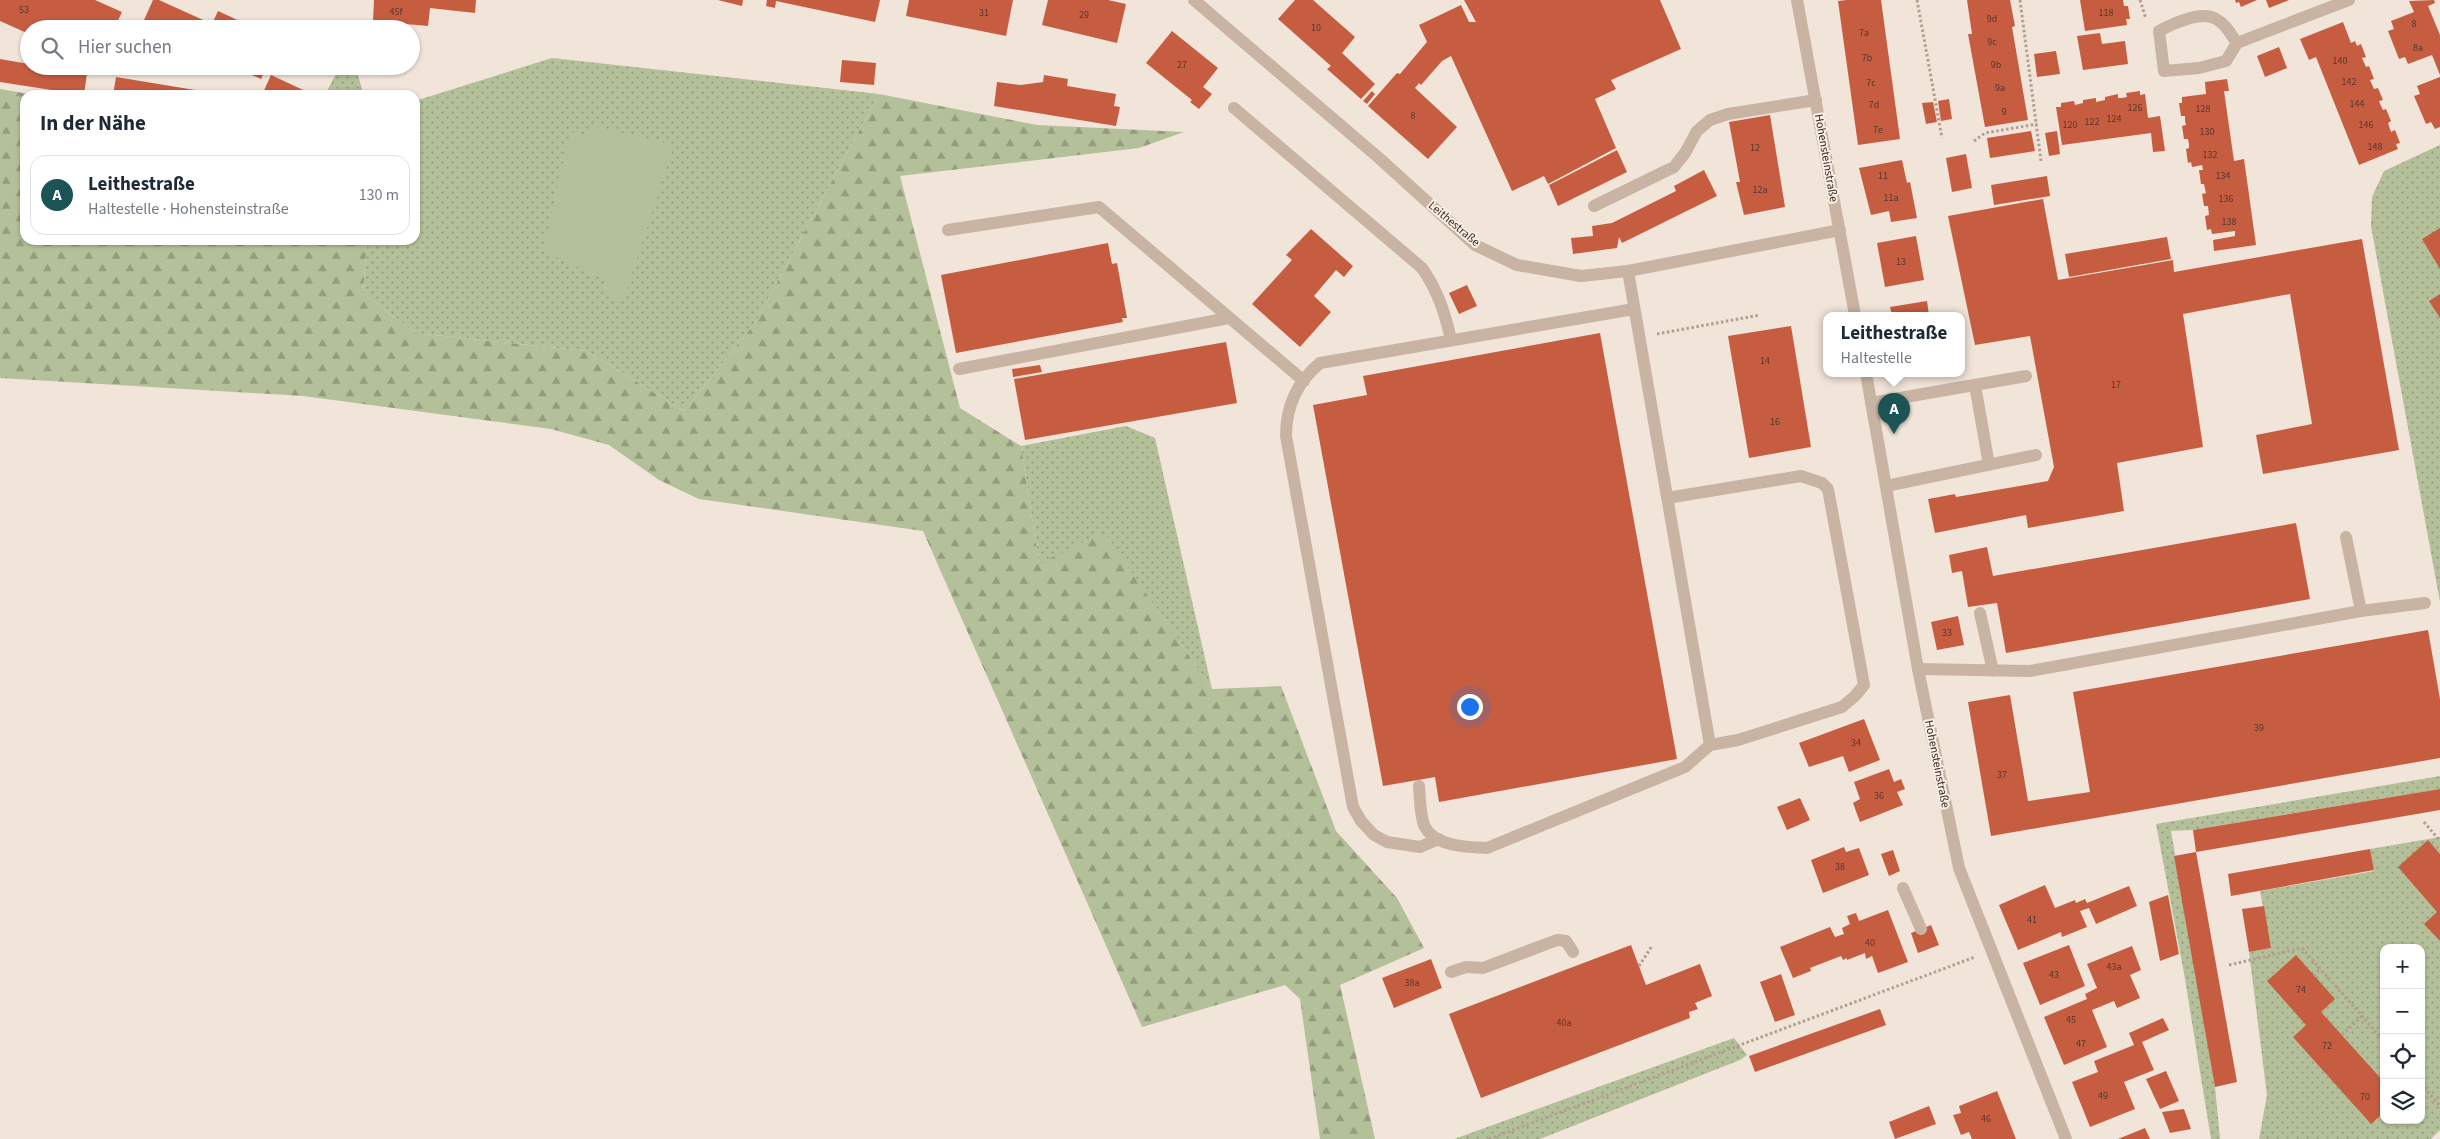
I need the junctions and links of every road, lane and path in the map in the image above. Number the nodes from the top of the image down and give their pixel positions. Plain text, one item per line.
1 (1194, 0) edge
2 (1797, 0) edge
3 (1917, 0) edge
4 (2020, 0) edge
5 (2349, 0) edge
6 (2237, 43) junction
7 (1816, 100) junction
8 (1234, 108) dead end
9 (2037, 124) junction
10 (1942, 138) dead end
11 (1974, 141) dead end
12 (2041, 161) dead end
13 (1594, 206) dead end
14 (948, 230) dead end
15 (1840, 230) junction
16 (1628, 271) junction
17 (1634, 309) junction
18 (1854, 312) edge
19 (1760, 315) dead end
20 (1229, 318) junction
21 (1639, 337) junction
22 (1451, 340) junction
23 (959, 368) dead end
24 (2026, 376) dead end
25 (1867, 377) edge
26 (1304, 381) junction
27 (1975, 385) junction
28 (1872, 403) junction
29 (2036, 455) dead end
30 (1989, 465) junction
31 (1886, 486) junction
32 (1667, 498) junction
33 (2346, 537) dead end
34 (2425, 603) dead end
35 (2361, 611) junction
36 (1980, 613) dead end
37 (1918, 669) junction
38 (1993, 670) junction
39 (1710, 745) junction
40 (1419, 786) dead end
41 (2424, 822) dead end
42 (1439, 839) junction
43 (2440, 841) edge
44 (1903, 888) dead end
45 (1921, 929) dead end
46 (1652, 946) dead end
47 (1990, 951) junction
48 (1572, 952) dead end
49 (2229, 965) dead end
50 (1640, 966) dead end
51 (2320, 969) junction
52 (1451, 972) dead end
53 (2314, 976) dead end
54 (2362, 1016) junction
55 (2342, 1035) dead end
56 (2380, 1036) edge
57 (2425, 1089) edge
58 (2440, 1106) edge
59 (1489, 1139) edge
60 (2066, 1139) edge

1 - 16 street, Leithestraße
2 - 7 street, Hohensteinstraße
3 - 10 path
4 - 9 path
5 - 6 street
6 - 6 street
7 - 13 street
7 - 15 street, Hohensteinstraße
8 - 22 street
9 - 11 path
9 - 12 path
14 - 20 street
15 - 16 street, Leithestraße
15 - 18 street, Hohensteinstraße
16 - 17 street
17 - 21 street
17 - 22 street
19 - 21 path
20 - 23 street
20 - 26 street
21 - 32 street
22 - 26 street
24 - 27 street
25 - 28 street, Hohensteinstraße
26 - 42 street
27 - 28 street
27 - 30 street
28 - 31 street, Hohensteinstraße
29 - 30 street
30 - 31 street
31 - 37 street, Hohensteinstraße
32 - 39 street
32 - 39 street
33 - 35 street
34 - 35 street
35 - 38 street
36 - 38 street
37 - 38 street
37 - 47 street, Hohensteinstraße
39 - 42 street
40 - 42 street
41 - 43 path
44 - 45 street
46 - 50 path
47 - 59 path
47 - 60 street, Hohensteinstraße
48 - 52 street
49 - 51 path
51 - 53 path
51 - 54 path
54 - 55 path
54 - 56 path
57 - 58 path

